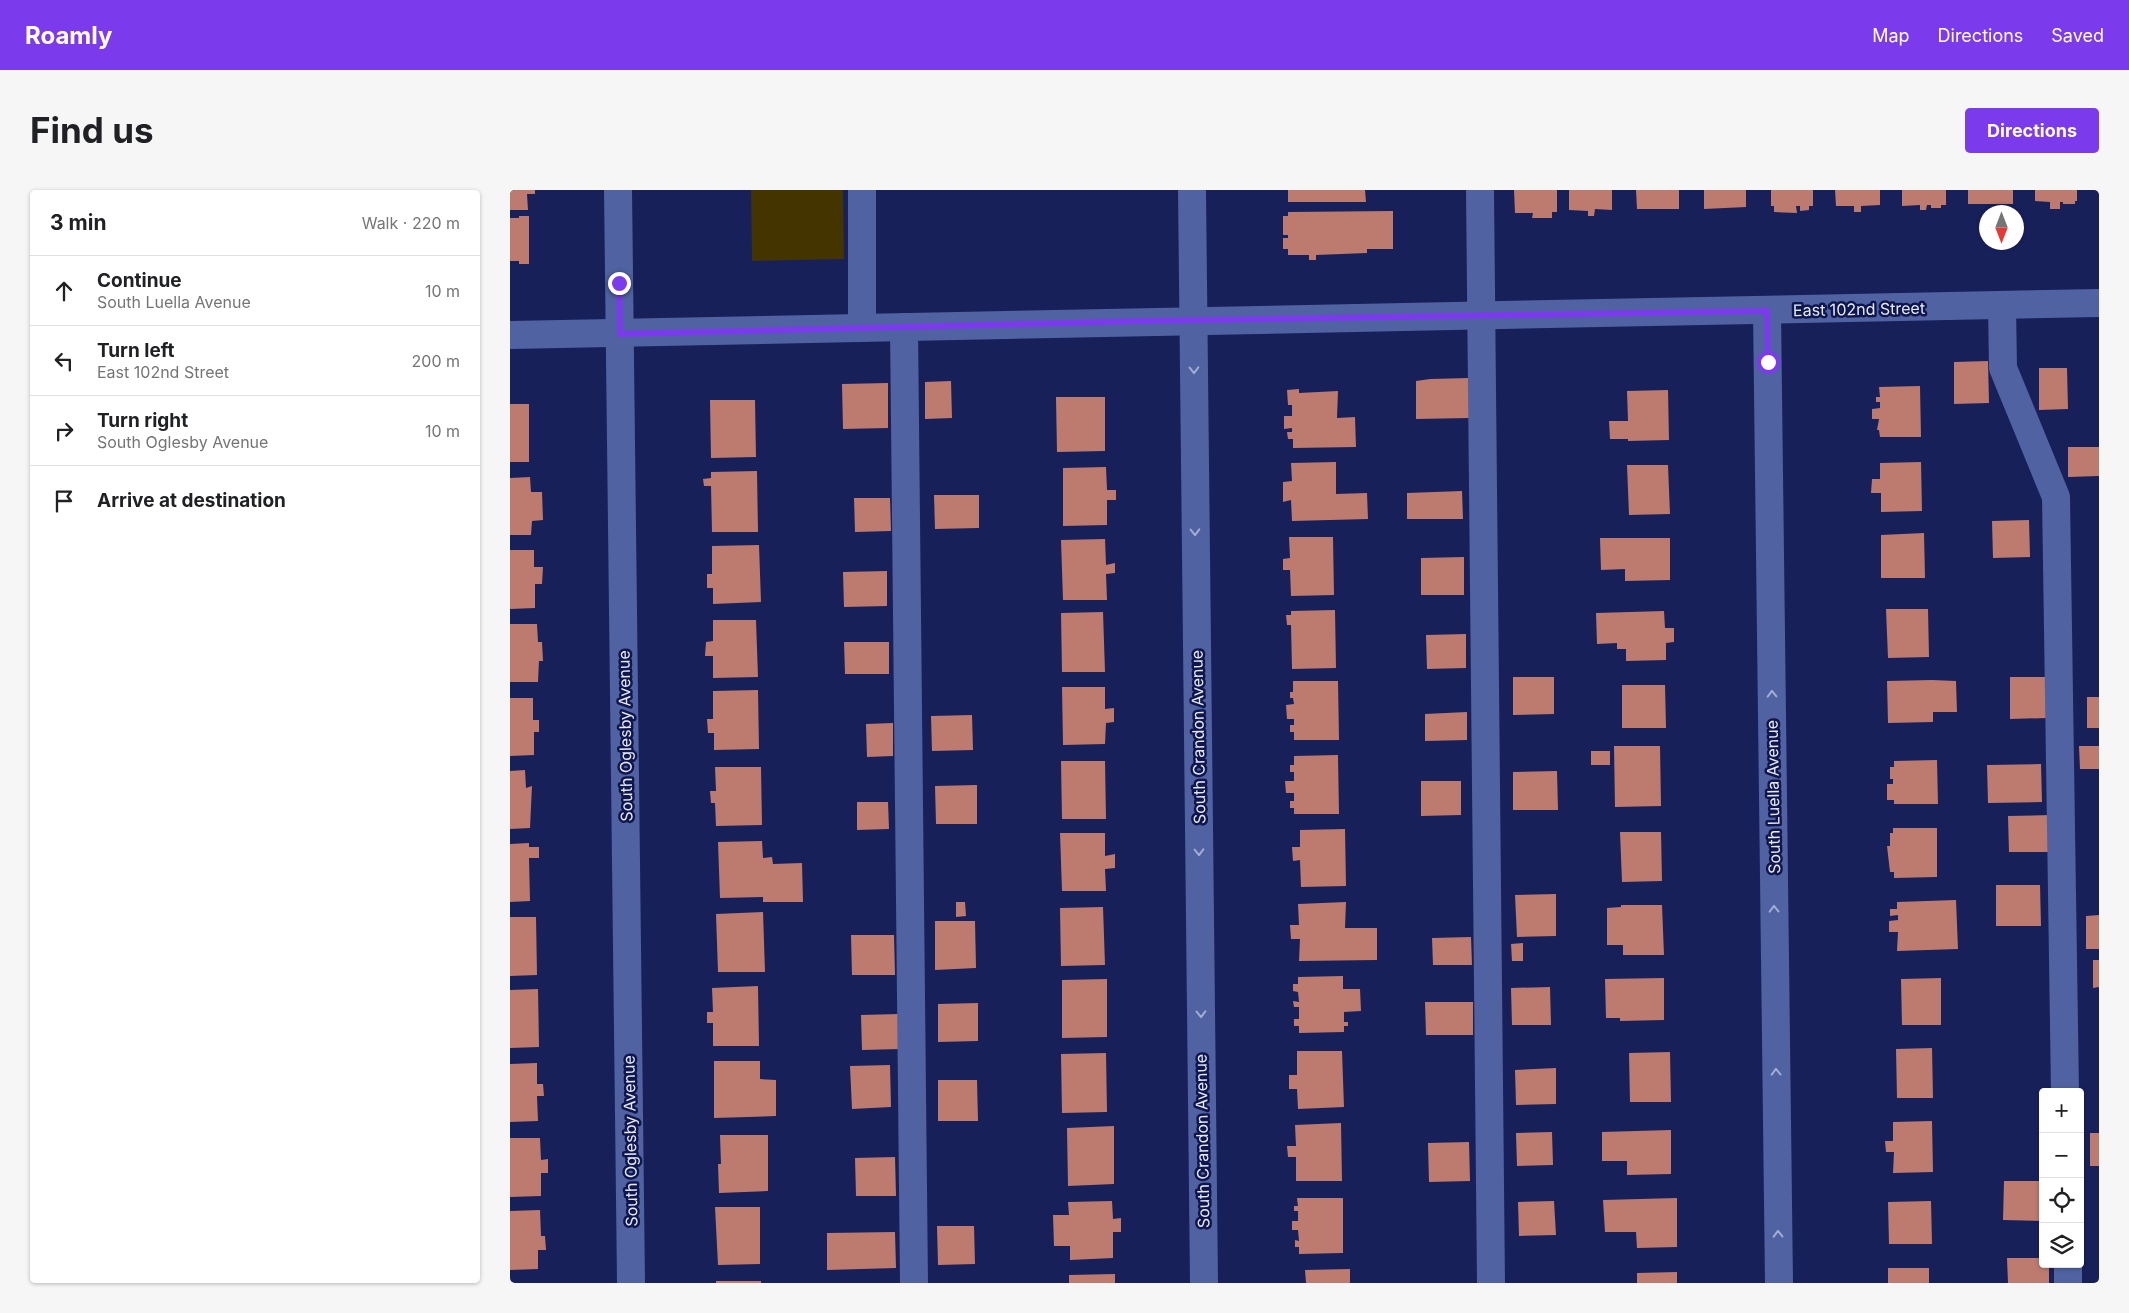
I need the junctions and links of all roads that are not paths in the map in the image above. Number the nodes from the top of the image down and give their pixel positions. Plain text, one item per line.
1 (618, 190) edge
2 (862, 190) edge
3 (1192, 190) edge
4 (1480, 190) edge
5 (2099, 303) edge
6 (2002, 306) junction
7 (1767, 311) junction
8 (1482, 316) junction
9 (1193, 321) junction
10 (904, 326) junction
11 (862, 327) junction
12 (620, 334) junction
13 (510, 335) edge
14 (2065, 1088) edge
15 (2068, 1268) edge
16 (631, 1283) edge
17 (914, 1283) edge
18 (1204, 1283) edge
19 (1491, 1283) edge
20 (1779, 1283) edge
21 (2068, 1283) edge

1 - 12 street, South Oglesby Avenue
2 - 11 street
3 - 9 street, South Crandon Avenue
4 - 8 street
5 - 6 street, East 102nd Street
6 - 7 street, East 102nd Street
6 - 14 street
7 - 8 street, East 102nd Street
20 -> 7 street, South Luella Avenue
8 - 9 street, East 102nd Street
8 - 19 street
9 - 10 street, East 102nd Street
9 -> 18 street, South Crandon Avenue
10 - 11 street, East 102nd Street
10 - 17 street
11 - 12 street, East 102nd Street
12 - 13 street, East 102nd Street
12 - 16 street, South Oglesby Avenue
15 - 21 street

